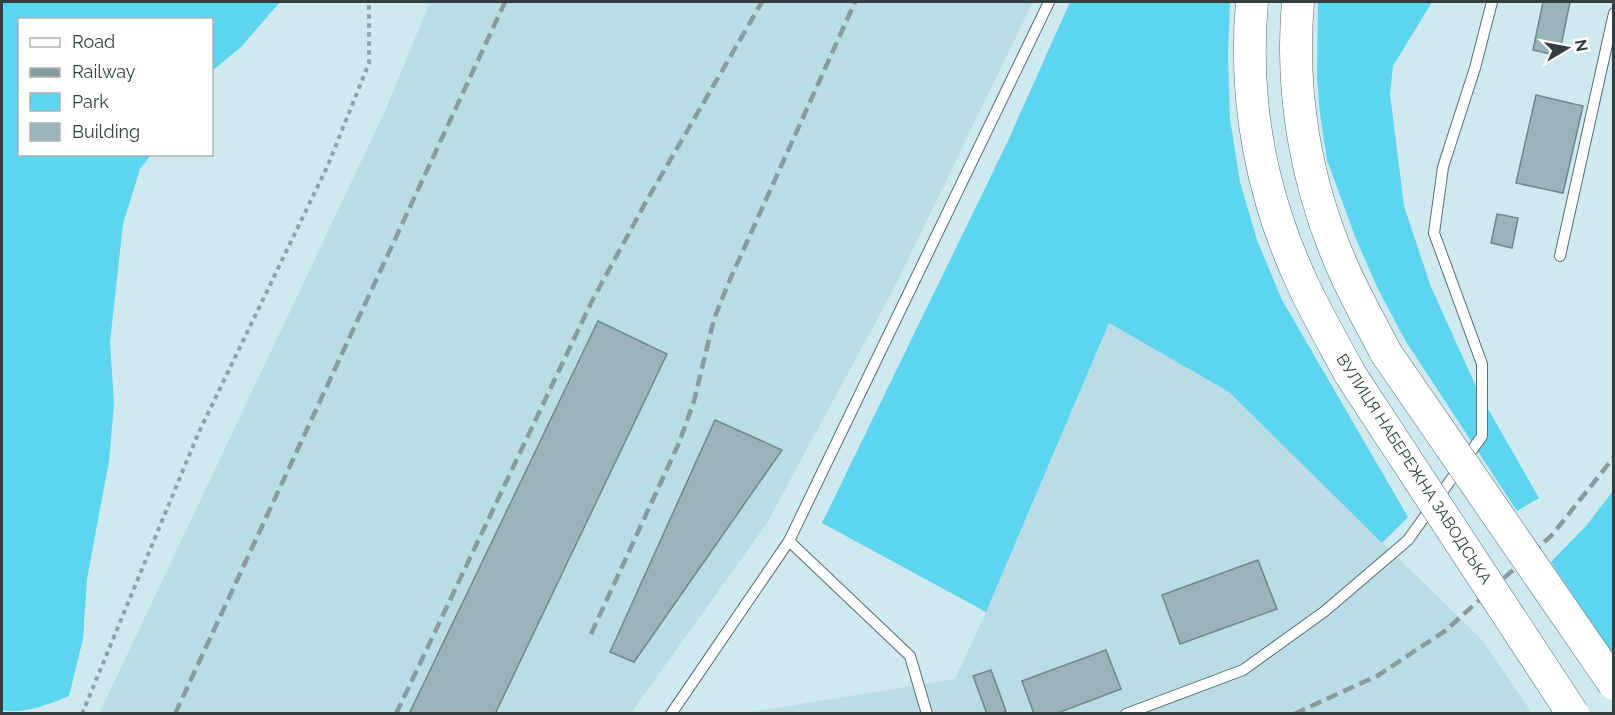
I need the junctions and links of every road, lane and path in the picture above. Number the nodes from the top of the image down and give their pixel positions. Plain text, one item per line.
1 (369, 2) edge
2 (1049, 2) edge
3 (1251, 2) edge
4 (1298, 2) edge
5 (1492, 2) edge
6 (1614, 14) edge
7 (1560, 256) dead end
8 (789, 541) junction
9 (1614, 684) edge
10 (82, 714) edge
11 (671, 714) edge
12 (927, 714) edge
13 (1126, 714) edge
14 (1573, 714) edge

1 - 10 path
2 - 8 lane
3 - 14 main road, ВУЛИЦЯ НАБЕРЕЖНА ЗАВОДСЬКА, bridge
4 - 9 main road, bridge
5 - 13 lane
6 - 7 lane
8 - 11 lane
8 - 12 lane

